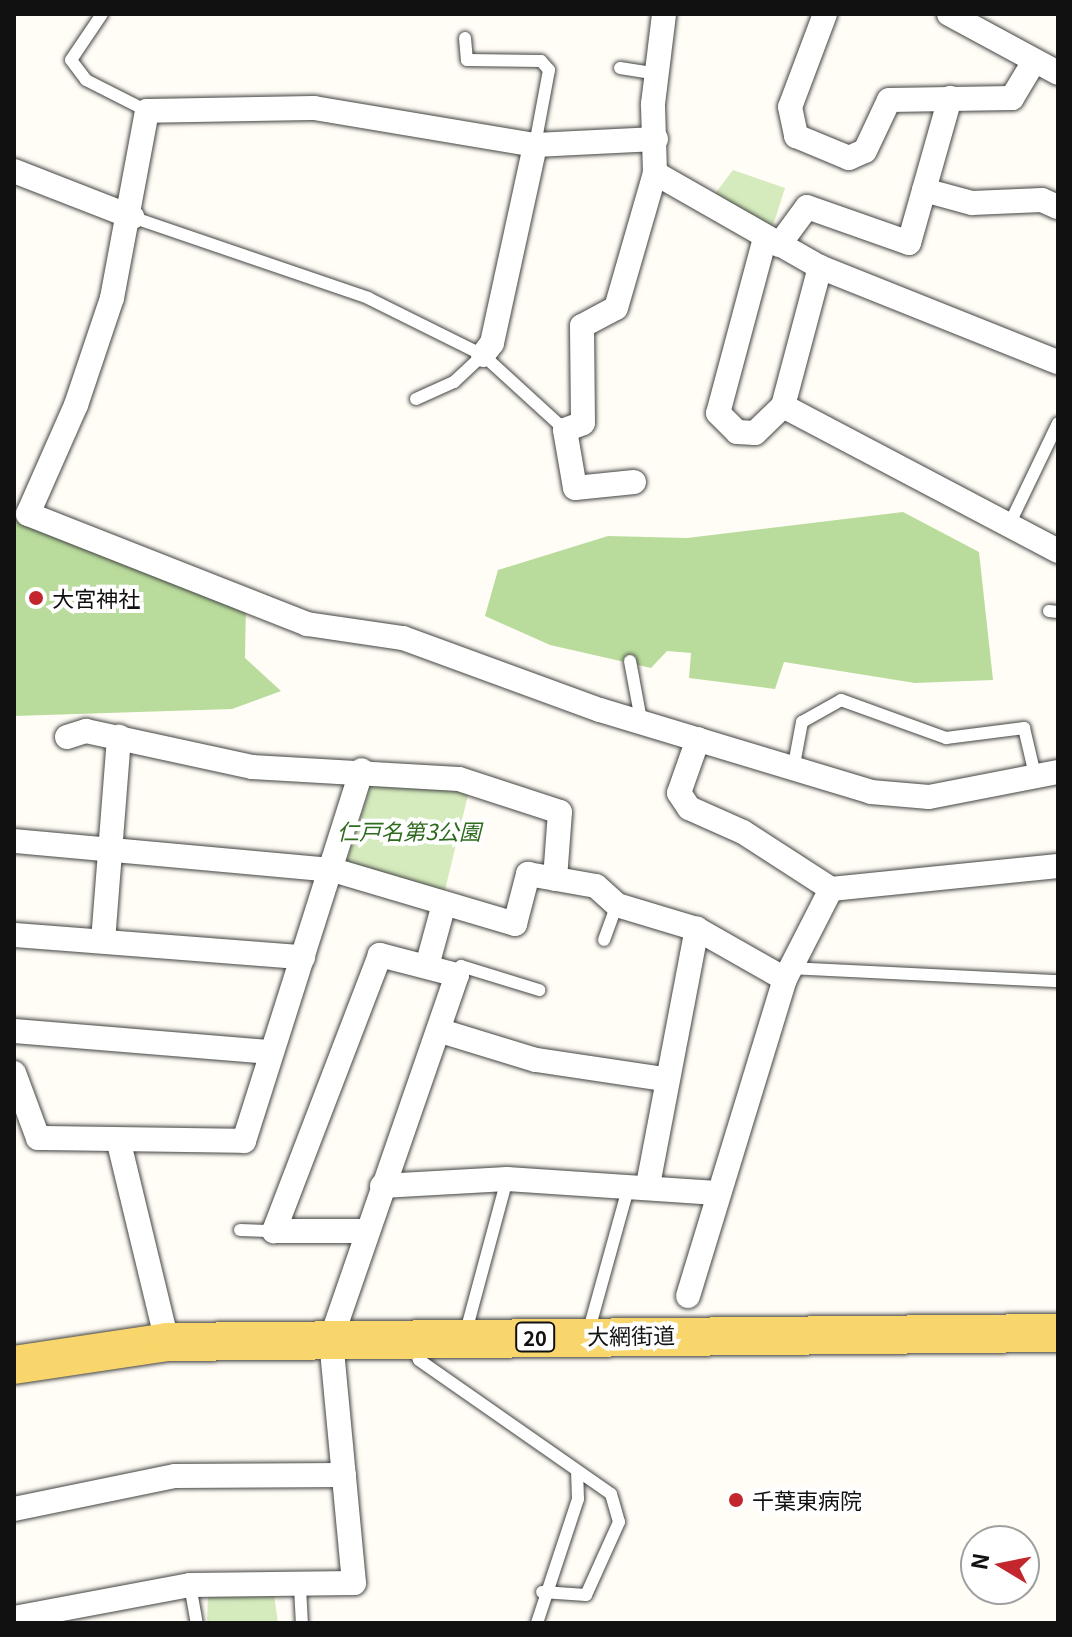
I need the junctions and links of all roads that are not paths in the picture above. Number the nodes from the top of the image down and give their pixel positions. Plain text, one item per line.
1 (102, 14) edge
2 (664, 14) edge
3 (825, 14) edge
4 (949, 14) edge
5 (465, 38) dead end
6 (1032, 65) junction
7 (620, 68) dead end
8 (1058, 73) edge
9 (657, 74) junction
10 (950, 98) junction
11 (147, 111) junction
12 (656, 139) junction
13 (535, 145) junction
14 (14, 171) edge
15 (655, 173) junction
16 (924, 190) junction
17 (1058, 207) edge
18 (132, 217) junction
19 (772, 241) junction
20 (820, 267) junction
21 (483, 355) junction
22 (1058, 362) edge
23 (416, 399) dead end
24 (783, 406) junction
25 (1058, 423) edge
26 (565, 430) junction
27 (634, 482) dead end
28 (1009, 525) junction
29 (1058, 551) edge
30 (630, 661) dead end
31 (641, 720) junction
32 (67, 737) dead end
33 (119, 737) junction
34 (698, 739) junction
35 (362, 770) junction
36 (792, 770) junction
37 (1047, 774) edge
38 (14, 841) edge
39 (110, 845) junction
40 (1058, 866) edge
41 (333, 870) junction
42 (555, 879) junction
43 (831, 889) junction
44 (444, 904) junction
45 (617, 905) junction
46 (697, 929) junction
47 (14, 935) edge
48 (604, 940) dead end
49 (103, 941) junction
50 (303, 957) junction
51 (427, 966) junction
52 (787, 973) junction
53 (457, 975) junction
54 (1058, 981) edge
55 (539, 990) dead end
56 (14, 1031) edge
57 (441, 1031) junction
58 (271, 1052) junction
59 (14, 1073) edge
60 (663, 1079) junction
61 (119, 1143) junction
62 (507, 1179) junction
63 (638, 1184) junction
64 (382, 1186) junction
65 (717, 1193) junction
66 (240, 1230) dead end
67 (274, 1231) junction
68 (365, 1231) junction
69 (688, 1296) dead end
70 (1058, 1333) edge
71 (587, 1336) junction
72 (409, 1338) junction
73 (464, 1338) junction
74 (331, 1339) junction
75 (167, 1342) junction
76 (14, 1365) edge
77 (577, 1474) junction
78 (344, 1475) junction
79 (14, 1509) edge
80 (190, 1585) junction
81 (300, 1587) junction
82 (542, 1592) junction
83 (14, 1618) edge
84 (197, 1623) edge
85 (302, 1623) edge
86 (537, 1623) edge

1 - 11 lane
2 - 9 street
3 - 10 street
4 - 6 street
5 - 13 lane
6 - 8 street
6 - 10 street
7 - 9 lane
9 - 12 street
10 - 16 street
11 - 13 street
11 - 18 street
12 - 13 street
12 - 15 street
13 - 21 street
14 - 18 street
15 - 19 street
15 - 26 street
16 - 17 street
16 - 19 street
18 - 21 lane
18 - 31 street
19 - 20 street
19 - 24 street
20 - 22 street
20 - 24 street
21 - 23 lane
21 - 26 lane
24 - 28 street
25 - 28 lane
26 - 27 street
28 - 29 street
30 - 31 lane
31 - 34 street
32 - 33 street
33 - 35 street
33 - 39 street
34 - 36 street
34 - 43 street
35 - 41 street
35 - 42 street
36 - 37 street
36 - 37 lane
38 - 39 street
39 - 41 street
39 - 49 street
40 - 43 street
41 - 44 street
41 - 50 street
42 - 44 street
42 - 45 street
43 - 52 street
44 - 51 street
45 - 46 street
45 - 48 lane
46 - 52 street
46 - 60 street
47 - 49 street
49 - 50 street
50 - 58 street
51 - 53 street
51 - 67 street
52 - 54 lane
52 - 65 street
53 - 55 lane
53 - 57 street
56 - 58 street
57 - 60 street
57 - 64 street
58 - 61 street
59 - 61 street
60 - 63 street
61 - 75 street
62 - 63 street
62 - 64 street
62 - 73 lane
63 - 65 street
63 - 71 lane
64 - 68 street
65 - 69 street
66 - 67 lane
67 - 68 street
68 - 74 street
70 - 71 main road, 大網街道 / 20
71 - 73 main road, 大網街道 / 20
72 - 73 main road, 大網街道 / 20
72 - 74 main road, 大網街道 / 20
72 - 77 lane
74 - 75 main road, 大網街道 / 20
74 - 78 street
75 - 76 main road, 大網街道 / 20
77 - 82 lane
77 - 82 lane
78 - 79 street
78 - 81 street
80 - 81 street
80 - 83 street
80 - 84 lane
81 - 85 lane
82 - 86 lane

